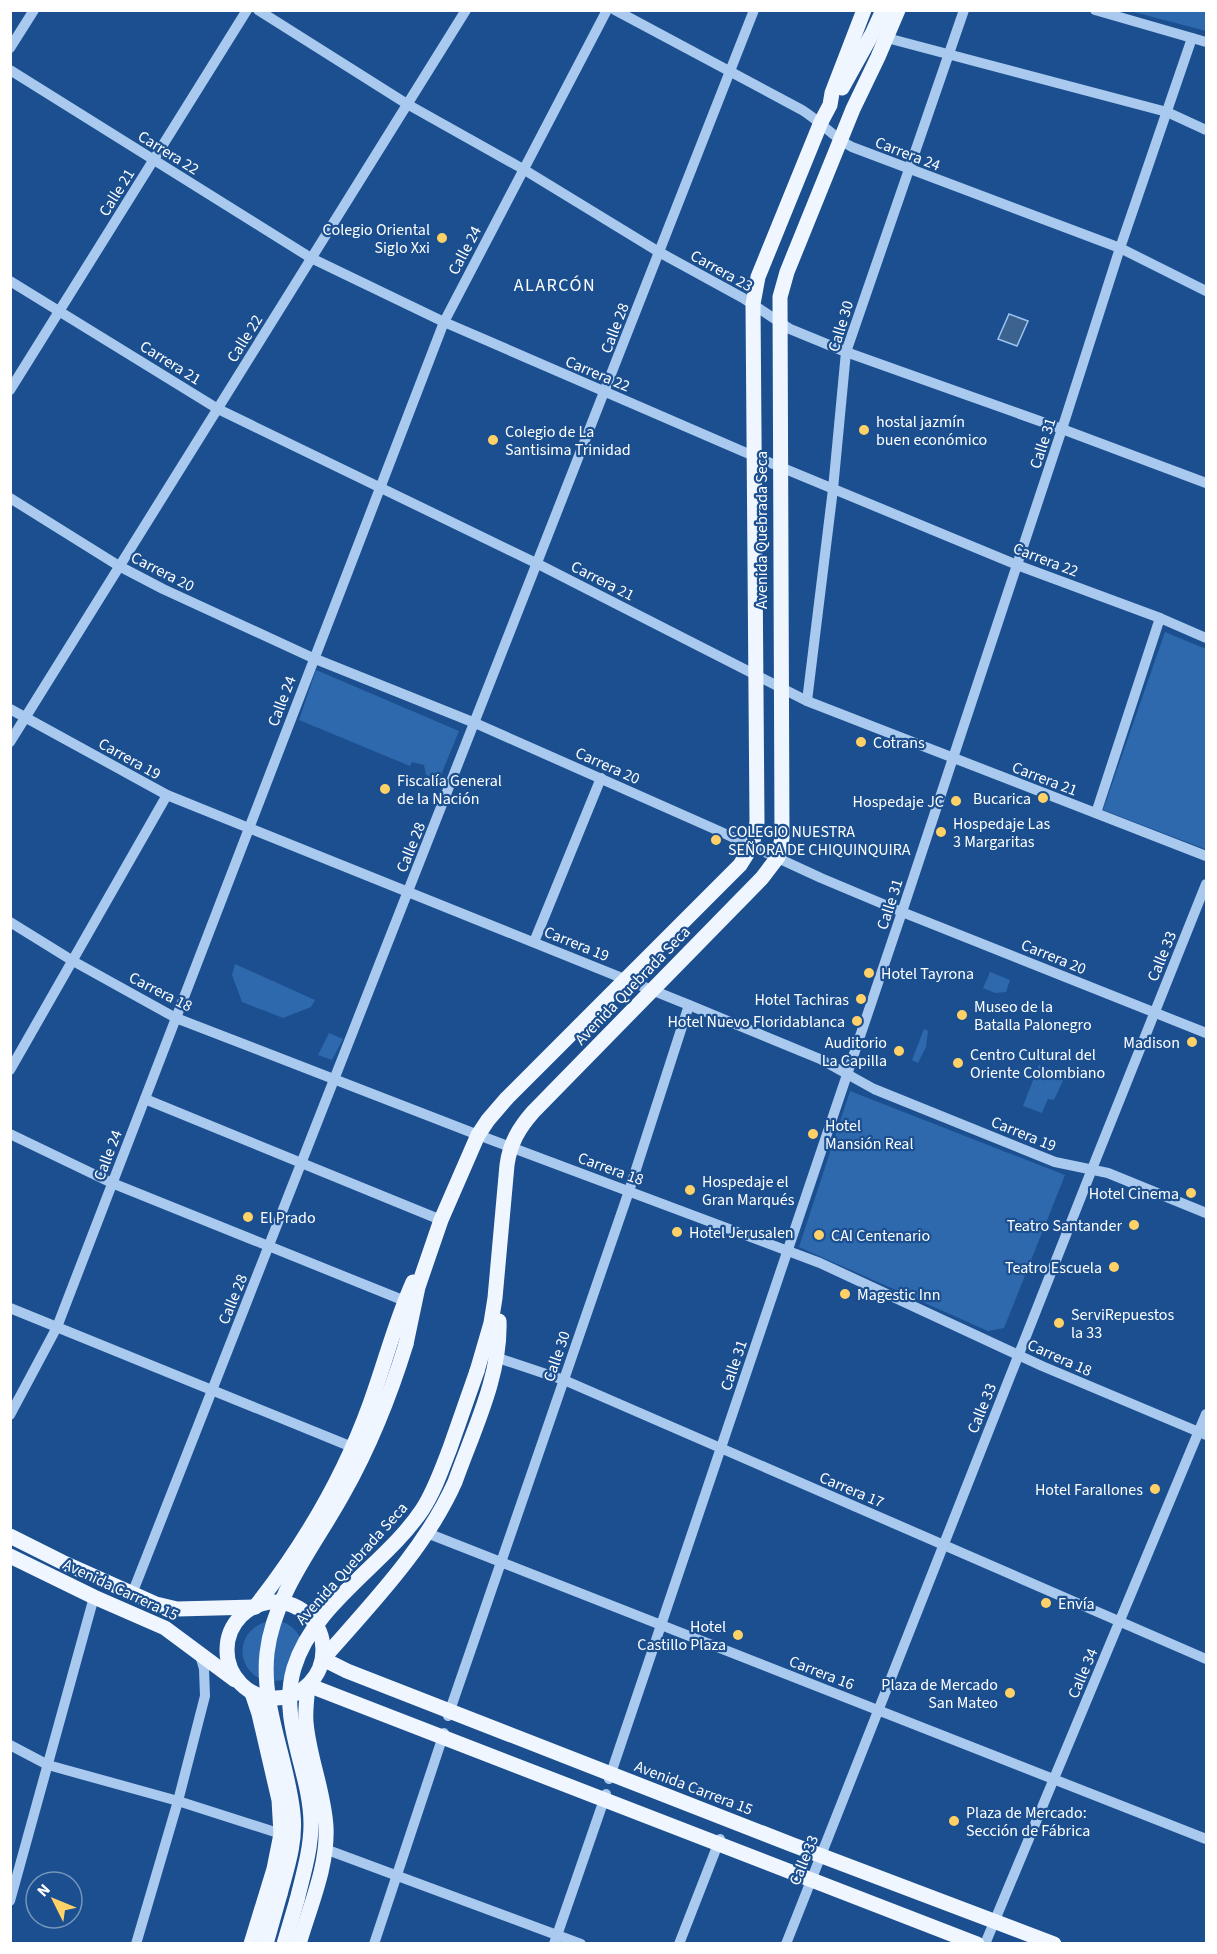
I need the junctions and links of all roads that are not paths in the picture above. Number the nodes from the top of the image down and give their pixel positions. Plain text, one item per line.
1 (34, 10) edge
2 (247, 10) edge
3 (258, 10) edge
4 (466, 10) edge
5 (607, 10) edge
6 (615, 10) edge
7 (754, 10) edge
8 (864, 10) edge
9 (883, 10) edge
10 (898, 10) edge
11 (964, 10) edge
12 (1095, 10) edge
13 (887, 38) junction
14 (1192, 38) junction
15 (1206, 42) edge
16 (10, 48) edge
17 (949, 54) junction
18 (10, 70) edge
19 (730, 72) junction
20 (407, 104) junction
21 (830, 105) junction
22 (1167, 112) junction
23 (821, 122) junction
24 (1206, 130) edge
25 (840, 140) junction
26 (154, 160) junction
27 (523, 170) junction
28 (909, 170) junction
29 (1120, 248) junction
30 (659, 252) junction
31 (311, 258) junction
32 (10, 281) edge
33 (1206, 291) edge
34 (753, 304) junction
35 (60, 311) junction
36 (444, 322) junction
37 (779, 322) junction
38 (846, 352) junction
39 (10, 390) edge
40 (605, 392) junction
41 (218, 409) junction
42 (1062, 429) junction
43 (755, 457) junction
44 (779, 467) junction
45 (1206, 483) edge
46 (380, 488) junction
47 (833, 489) junction
48 (10, 498) edge
49 (538, 564) junction
50 (1017, 565) junction
51 (119, 566) junction
52 (1160, 618) junction
53 (1206, 638) edge
54 (313, 658) junction
55 (756, 675) junction
56 (780, 687) junction
57 (807, 700) junction
58 (10, 709) edge
59 (25, 718) junction
60 (475, 723) junction
61 (10, 742) edge
62 (952, 758) junction
63 (601, 778) junction
64 (167, 795) junction
65 (1096, 813) junction
66 (249, 828) junction
67 (752, 846) junction
68 (1206, 856) edge
69 (778, 857) junction
70 (1206, 884) edge
71 (409, 891) junction
72 (902, 912) junction
73 (10, 922) edge
74 (534, 942) junction
75 (73, 961) junction
76 (626, 979) junction
77 (652, 990) junction
78 (688, 1005) junction
79 (1155, 1012) junction
80 (176, 1018) junction
81 (1206, 1033) edge
82 (10, 1070) edge
83 (847, 1074) junction
84 (335, 1079) junction
85 (145, 1099) junction
86 (10, 1134) edge
87 (478, 1135) junction
88 (511, 1147) junction
89 (302, 1163) junction
90 (1092, 1169) junction
91 (112, 1183) junction
92 (629, 1191) junction
93 (1206, 1214) edge
94 (441, 1220) junction
95 (269, 1246) junction
96 (788, 1250) junction
97 (405, 1301) junction
98 (10, 1308) edge
99 (57, 1327) junction
100 (1019, 1355) junction
101 (489, 1356) junction
102 (564, 1380) junction
103 (212, 1390) junction
104 (1206, 1414) edge
105 (10, 1415) edge
106 (1203, 1434) edge
107 (352, 1447) junction
108 (721, 1448) junction
109 (427, 1533) junction
110 (10, 1536) edge
111 (943, 1544) junction
112 (10, 1556) edge
113 (501, 1562) junction
114 (132, 1594) junction
115 (94, 1597) junction
116 (255, 1607) junction
117 (1120, 1621) junction
118 (661, 1625) junction
119 (198, 1652) junction
120 (323, 1659) junction
121 (1206, 1659) edge
122 (308, 1685) junction
123 (246, 1688) junction
124 (878, 1710) junction
125 (449, 1713) junction
126 (443, 1735) junction
127 (10, 1745) edge
128 (48, 1765) junction
129 (610, 1776) junction
130 (1054, 1779) junction
131 (605, 1797) junction
132 (178, 1801) junction
133 (281, 1834) junction
134 (1206, 1839) edge
135 (719, 1841) junction
136 (325, 1849) junction
137 (820, 1856) junction
138 (397, 1875) junction
139 (811, 1880) junction
140 (10, 1901) edge
141 (994, 1921) junction
142 (556, 1939) edge
143 (136, 1944) edge
144 (251, 1944) edge
145 (266, 1944) edge
146 (284, 1944) edge
147 (300, 1944) edge
148 (374, 1944) edge
149 (581, 1944) edge
150 (679, 1944) edge
151 (786, 1944) edge
152 (977, 1944) edge
153 (985, 1944) edge
154 (1054, 1944) edge

1 - 16 street
2 - 26 street, Calle 21
3 - 20 street, Carrera 23
4 - 20 street, Calle 22
5 - 27 street, Calle 24
6 - 19 street, Carrera 24
7 - 19 street, Calle 28
8 - 21 main road, Avenida Quebrada Seca
9 - 21 main road
10 - 13 main road, Avenida Quebrada Seca
11 - 17 street, Calle 30
12 - 14 street
13 - 17 street
13 - 25 main road, Avenida Quebrada Seca
14 - 15 street
14 - 22 street, Calle 31
17 - 22 street
17 - 28 street, Calle 30
18 - 26 street, Carrera 22
19 - 23 street, Carrera 24
19 - 30 street, Calle 28
20 - 27 street, Carrera 23
20 - 31 street, Calle 22
21 - 23 main road, Avenida Quebrada Seca
22 - 24 street
22 - 29 street, Calle 31
23 - 25 street, Carrera 24
23 - 34 main road, Avenida Quebrada Seca
25 - 28 street, Carrera 24
25 - 37 main road, Avenida Quebrada Seca
26 - 31 street, Carrera 22
26 - 35 street, Calle 21
27 - 30 street, Carrera 23
27 - 36 street, Calle 24
28 - 29 street, Carrera 24
28 - 38 street, Calle 30
29 - 33 street, Carrera 24
29 - 42 street, Calle 31
30 - 34 street, Carrera 23
30 - 40 street, Calle 28
31 - 36 street, Carrera 22
31 - 41 street, Calle 22
32 - 35 street, Carrera 21
34 - 37 street, Carrera 23
34 - 43 main road, Avenida Quebrada Seca
35 - 39 street, Calle 21
35 - 41 street, Carrera 21
36 - 40 street, Carrera 22
36 - 46 street, Calle 24
37 - 38 street, Carrera 23
37 - 44 main road, Avenida Quebrada Seca
38 - 42 street, Carrera 23
38 - 47 street, Calle 30
40 - 43 street, Carrera 22
40 - 49 street, Calle 28
41 - 46 street, Carrera 21
41 - 51 street, Calle 22
42 - 45 street, Carrera 23
42 - 50 street, Calle 31
43 - 44 street, Carrera 22
43 - 55 main road, Avenida Quebrada Seca
44 - 47 street, Carrera 22
44 - 56 main road, Avenida Quebrada Seca
46 - 49 street, Carrera 21
46 - 54 street, Calle 24
47 - 50 street, Carrera 22
47 - 57 street, Calle 30
48 - 51 street, Carrera 20
49 - 55 street, Carrera 21
49 - 60 street, Calle 28
50 - 52 street, Carrera 22
50 - 62 street, Calle 31
51 - 54 street, Carrera 20
51 - 59 street, Calle 22
52 - 53 street, Carrera 22
52 - 65 street
54 - 60 street, Carrera 20
54 - 66 street, Calle 24
55 - 56 street, Carrera 21
55 - 67 main road, Avenida Quebrada Seca
56 - 57 street, Carrera 21
56 - 69 main road, Avenida Quebrada Seca
57 - 62 street, Carrera 21
58 - 59 street, Carrera 19
59 - 61 street, Calle 22
59 - 64 street, Carrera 19
60 - 63 street, Carrera 20
60 - 71 street, Calle 28
62 - 65 street, Carrera 21
62 - 72 street, Calle 31
63 - 67 street, Carrera 20
63 - 74 street
64 - 66 street, Carrera 19
64 - 75 street
65 - 68 street, Carrera 21
66 - 71 street, Carrera 19
66 - 80 street, Calle 24
67 - 69 street, Carrera 20
67 - 76 main road, Avenida Quebrada Seca
69 - 72 street, Carrera 20
69 - 77 main road, Avenida Quebrada Seca
70 - 79 street, Calle 33
71 - 74 street, Carrera 19
71 - 84 street, Calle 28
72 - 79 street, Carrera 20
72 - 83 street, Calle 31
73 - 75 street, Carrera 18
74 - 76 street, Carrera 19
75 - 80 street, Carrera 18
75 - 82 street
76 - 77 street, Carrera 19
76 - 87 main road, Avenida Quebrada Seca
77 - 78 street, Carrera 19
77 - 88 main road, Avenida Quebrada Seca
78 - 83 street, Carrera 19
78 - 92 street, Calle 30
79 - 81 street, Carrera 20
79 - 90 street, Calle 33
80 - 84 street, Carrera 18
80 - 85 street, Calle 24
83 - 90 street, Carrera 19
83 - 96 street, Calle 31
84 - 87 street, Carrera 18
84 - 89 street, Calle 28
85 - 89 street
85 - 91 street, Calle 24
86 - 91 street
87 - 88 street, Carrera 18
87 - 94 main road, Avenida Quebrada Seca
88 - 92 street, Carrera 18
88 - 101 main road, Avenida Quebrada Seca
89 - 94 street
89 - 95 street, Calle 28
90 - 93 street, Carrera 19
90 - 100 street, Calle 33
91 - 95 street
91 - 99 street, Calle 24
92 - 96 street, Carrera 18
92 - 102 street, Calle 30
94 - 97 main road
94 - 145 main road, Avenida Quebrada Seca, bridge
95 - 97 street
95 - 103 street, Calle 28
96 - 100 street, Carrera 18
96 - 108 street, Calle 31
97 - 107 main road
98 - 99 street
99 - 103 street
99 - 105 street, Calle 24
100 - 106 street, Carrera 18
100 - 111 street, Calle 33
101 - 102 street, Carrera 17
101 - 109 main road
101 - 146 main road, Avenida Quebrada Seca, bridge
102 - 108 street, Carrera 17
102 - 113 street, Calle 30
103 - 107 street
103 - 114 street, Calle 28
104 - 106 street, Calle 34
106 - 117 street, Calle 34
107 - 116 main road
108 - 111 street, Carrera 17
108 - 118 street, Calle 31
109 - 113 street, Carrera 16
109 - 120 main road
110 - 114 main road, Avenida Carrera 15
111 - 117 street, Carrera 17
111 - 124 street, Calle 33
112 - 115 main road, Avenida Carrera 15
113 - 118 street, Carrera 16
113 - 125 street, Calle 30
114 - 116 main road, Avenida Carrera 15
115 - 119 main road, Avenida Carrera 15
115 - 128 street
116 - 120 main road
116 - 123 main road
117 - 121 street, Carrera 17
117 - 130 street, Calle 34
118 - 124 street, Carrera 16
118 - 129 street, Calle 31
119 - 123 main road, Avenida Carrera 15
119 - 132 street
120 - 122 main road
120 - 125 main road, Avenida Carrera 15
122 - 123 main road
122 - 126 main road
122 - 136 main road
123 - 133 main road
124 - 130 street, Carrera 16
124 - 137 street, Calle 33
125 - 129 main road, Avenida Carrera 15
126 - 131 main road
126 - 138 street
127 - 128 street
128 - 132 street
128 - 140 street
129 - 137 main road, Avenida Carrera 15
130 - 134 street, Carrera 16
130 - 141 street, Calle 34
131 - 135 main road
131 - 142 street
132 - 133 street
132 - 143 street
133 - 144 main road
135 - 139 main road
135 - 150 street
136 - 138 street
136 - 147 main road
137 - 139 street, Calle 33
137 - 141 main road, Avenida Carrera 15
138 - 142 street
138 - 148 street
139 - 151 street, Calle 33
139 - 152 main road
141 - 153 street, Calle 34
141 - 154 main road, Avenida Carrera 15
142 - 149 street

